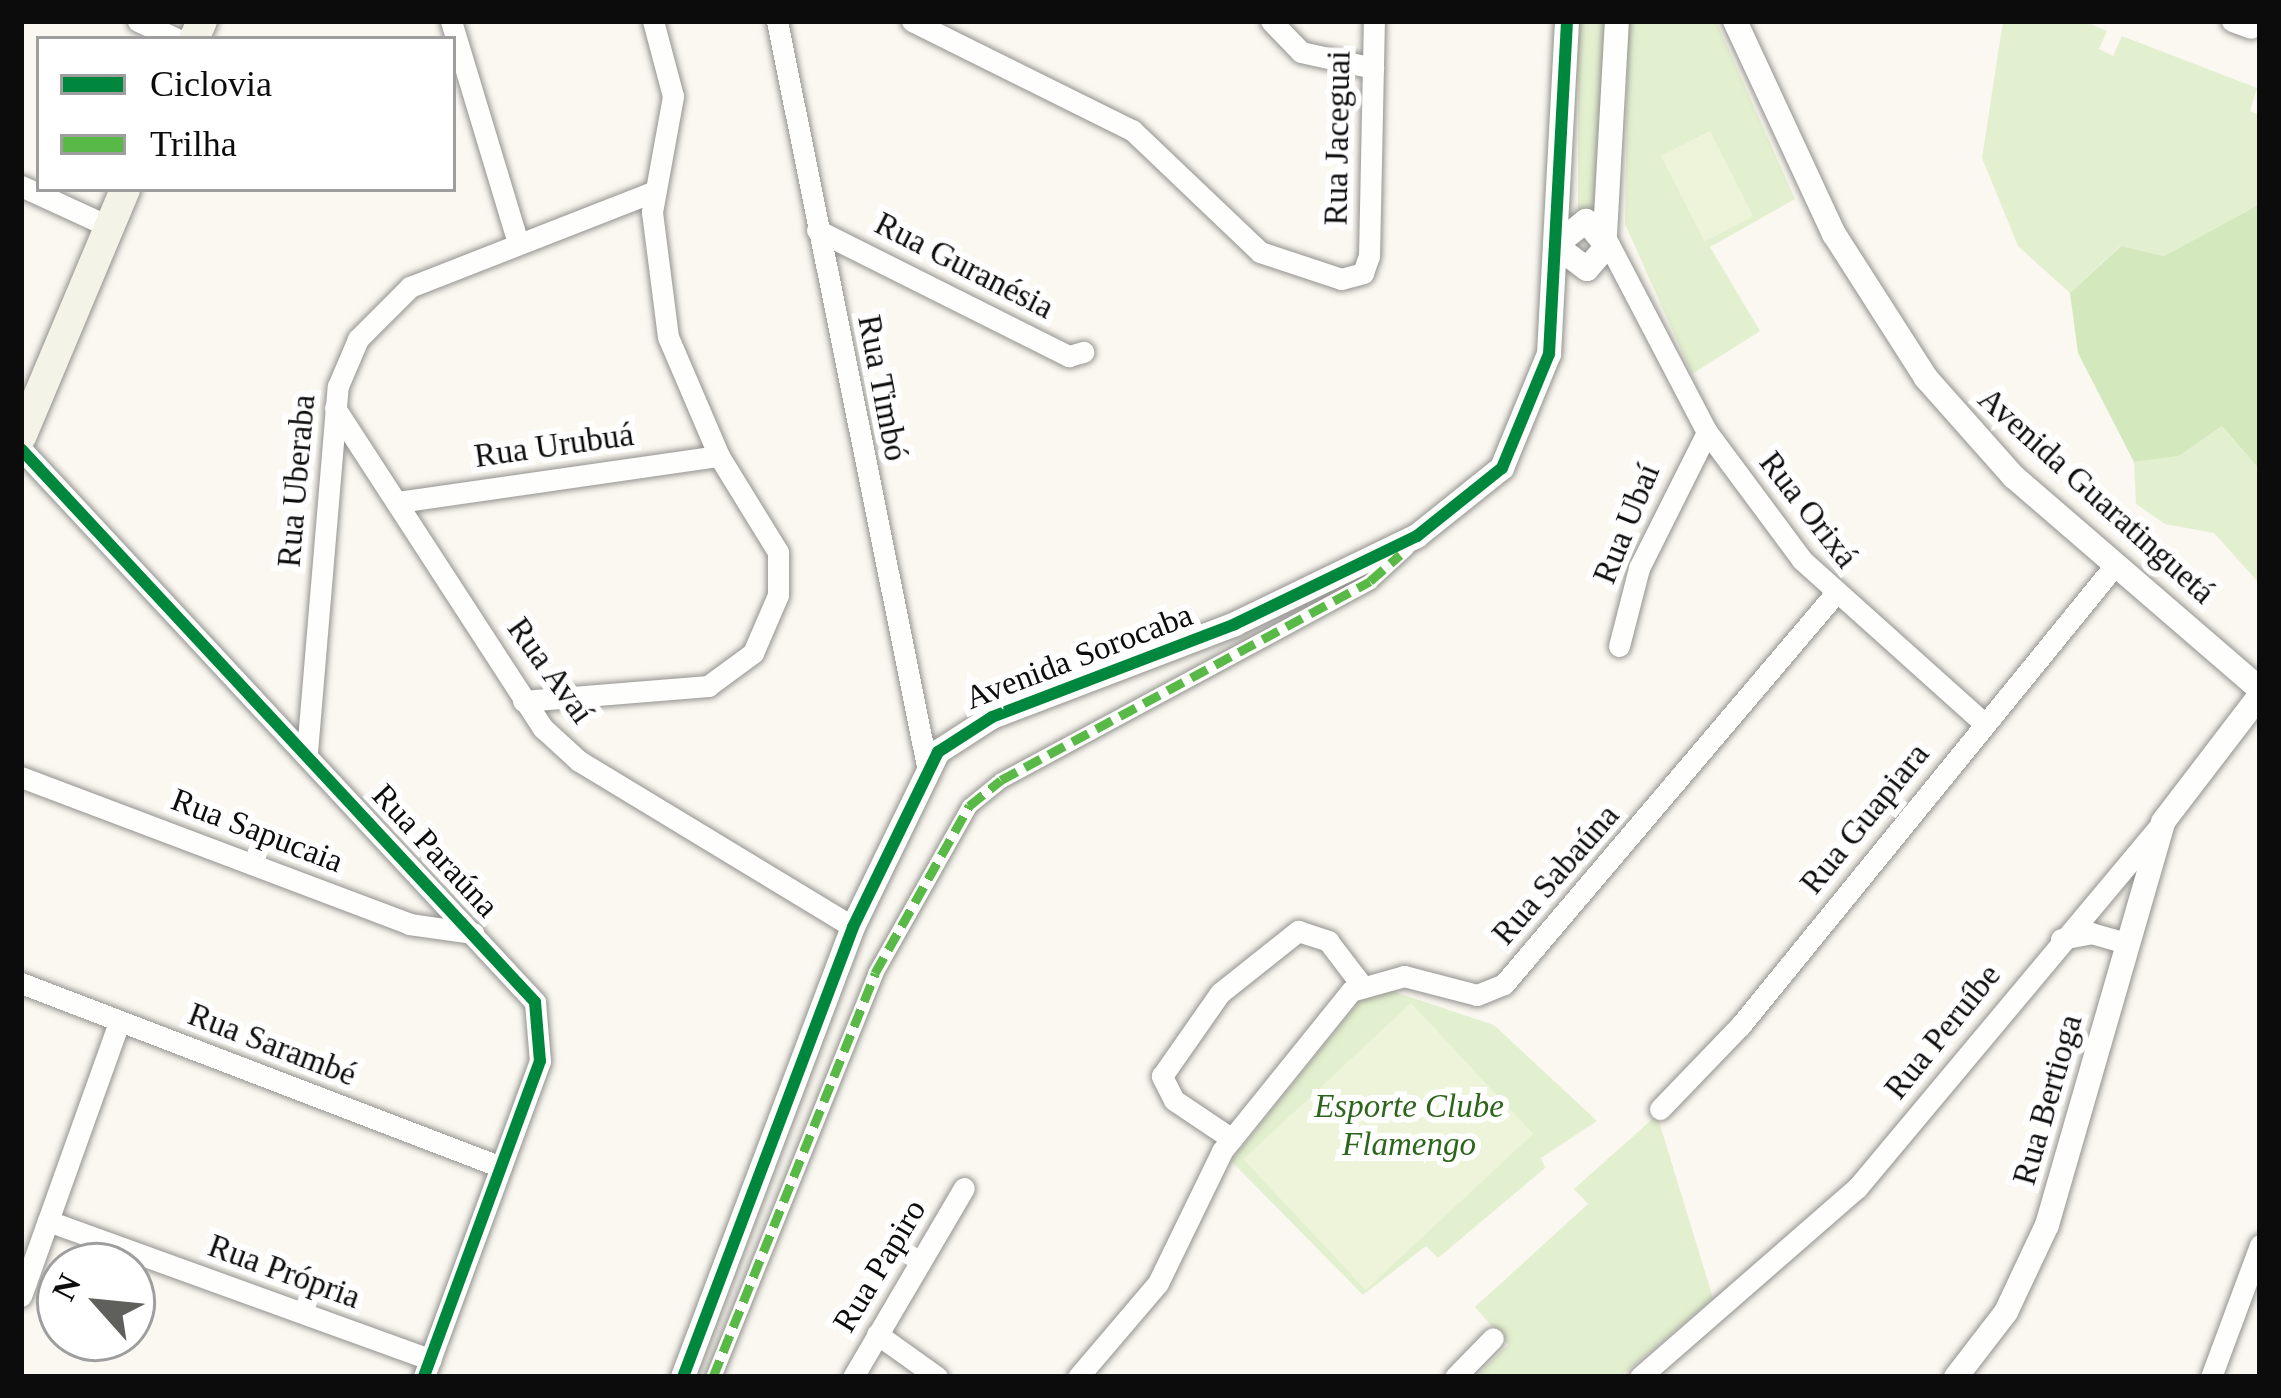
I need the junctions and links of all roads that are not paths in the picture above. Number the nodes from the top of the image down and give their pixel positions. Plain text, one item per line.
1 (138, 21) edge
2 (653, 21) edge
3 (778, 21) edge
4 (912, 21) edge
5 (1271, 21) edge
6 (1374, 21) edge
7 (1567, 21) edge
8 (1617, 21) edge
9 (1735, 21) edge
10 (170, 36) edge
11 (458, 61) edge
12 (1373, 68) junction
13 (21, 186) edge
14 (124, 192) edge
15 (653, 192) junction
16 (108, 226) junction
17 (817, 230) junction
18 (1606, 236) junction
19 (518, 243) junction
20 (1559, 245) junction
21 (1589, 268) junction
22 (1631, 294) junction
23 (73, 303) junction
24 (1553, 314) junction
25 (1083, 352) dead end
26 (21, 390) edge
27 (335, 408) junction
28 (1708, 432) junction
29 (21, 436) edge
30 (21, 448) edge
31 (719, 456) junction
32 (398, 502) junction
33 (1417, 536) junction
34 (2114, 566) junction
35 (1834, 596) junction
36 (1619, 646) dead end
37 (2260, 692) edge
38 (523, 700) junction
39 (1985, 724) junction
40 (307, 752) junction
41 (927, 766) junction
42 (21, 777) edge
43 (2162, 822) junction
44 (854, 927) junction
45 (473, 933) junction
46 (2061, 939) junction
47 (2126, 943) junction
48 (21, 982) edge
49 (1360, 983) junction
50 (119, 1022) junction
51 (1660, 1108) dead end
52 (1232, 1138) junction
53 (501, 1167) junction
54 (964, 1188) dead end
55 (48, 1221) junction
56 (2260, 1245) edge
57 (21, 1296) edge
58 (877, 1334) junction
59 (1493, 1338) dead end
60 (427, 1368) edge
61 (683, 1377) edge
62 (713, 1377) edge
63 (853, 1377) edge
64 (937, 1377) edge
65 (1078, 1377) edge
66 (1454, 1377) edge
67 (1640, 1377) edge
68 (1956, 1377) edge
69 (2211, 1377) edge

1 - 10 street
2 - 15 street
3 - 17 street, Rua Timbó
4 - 12 street, Rua Jaceguai
5 - 12 street
6 - 12 street, Rua Jaceguai
7 - 20 street, Avenida Sorocaba
8 - 18 street
9 - 34 street, Avenida Guaratinguetá
11 - 19 street
13 - 16 street
14 - 16 main road
15 - 19 street, Rua Uberaba
15 - 31 street
16 - 23 main road
17 - 25 street, Rua Guranésia
17 - 41 street, Rua Timbó
18 - 20 street
18 - 21 street, Avenida Sorocaba
18 - 22 street, Rua Orixá
19 - 27 street, Rua Uberaba
20 - 21 street
20 - 24 street, Avenida Sorocaba
21 - 22 street, Rua Orixá
21 - 24 street, Avenida Sorocaba
22 - 28 street, Rua Orixá
23 - 26 main road
23 - 29 main road
24 - 33 street, Avenida Sorocaba
27 - 32 street, Rua Avaí
27 - 40 street, Rua Uberaba
28 - 35 street, Rua Orixá
28 - 36 street, Rua Ubaí
30 - 40 street, Rua Paraúna
31 - 32 street, Rua Urubuá
31 - 38 street
32 - 38 street, Rua Avaí
33 - 41 street, Avenida Sorocaba
33 - 62 street, Avenida Sorocaba
34 - 37 street, Avenida Guaratinguetá
34 - 39 street, Rua Guapiara
35 - 39 street, Rua Orixá
35 - 49 street, Rua Sabaúna
37 - 43 street, Rua Peruíbe
38 - 44 street, Rua Avaí
39 - 51 street, Rua Guapiara
40 - 45 street, Rua Paraúna
41 - 44 street, Avenida Sorocaba
42 - 45 street, Rua Sapucaia
43 - 46 street, Rua Peruíbe
43 - 47 street, Rua Bertioga
44 - 61 street, Avenida Sorocaba
45 - 53 street, Rua Paraúna
46 - 47 street
46 - 67 street, Rua Peruíbe
47 - 68 street, Rua Bertioga
48 - 50 street, Rua Sarambé
49 - 52 street
49 - 52 street
50 - 53 street, Rua Sarambé
50 - 55 street
52 - 65 street
53 - 60 street, Rua Paraúna
54 - 58 street, Rua Papiro
55 - 57 street
55 - 60 street, Rua Própria
56 - 69 street
58 - 63 street, Rua Papiro
58 - 64 street
59 - 66 street

